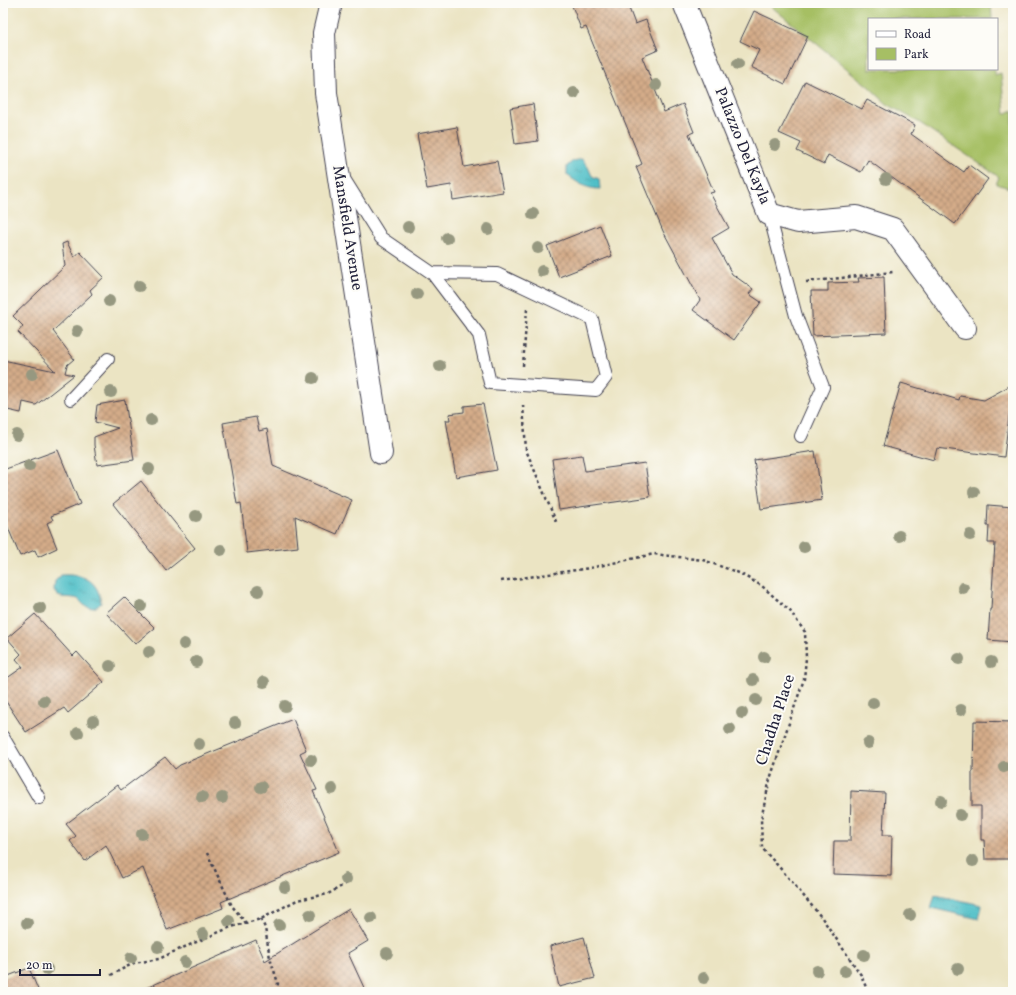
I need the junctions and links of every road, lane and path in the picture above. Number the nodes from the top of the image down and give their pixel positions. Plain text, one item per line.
1 (330, 3) edge
2 (684, 3) edge
3 (338, 169) junction
4 (769, 214) junction
5 (922, 269) junction
6 (432, 273) junction
7 (788, 284) junction
8 (528, 289) junction
9 (965, 328) dead end
10 (108, 359) dead end
11 (522, 385) junction
12 (71, 399) dead end
13 (801, 436) dead end
14 (381, 453) dead end
15 (558, 524) dead end
16 (501, 581) dead end
17 (3, 737) edge
18 (40, 798) dead end
19 (207, 853) dead end
20 (349, 882) dead end
21 (261, 919) junction
22 (246, 923) junction
23 (111, 975) dead end
24 (277, 992) edge
25 (868, 992) edge

1 - 3 street, Mansfield Avenue
2 - 4 street, Palazzo Del Kayla
3 - 6 lane
3 - 14 street, Mansfield Avenue
4 - 5 street, Palazzo Del Kayla
4 - 7 lane
5 - 7 path
5 - 9 street, Palazzo Del Kayla
6 - 8 lane
6 - 11 lane
7 - 13 lane
8 - 11 path
8 - 11 lane
10 - 12 lane
11 - 15 path
16 - 25 path, Chadha Place
17 - 18 lane
19 - 22 path
20 - 21 path
21 - 22 path
21 - 24 path
22 - 23 path

